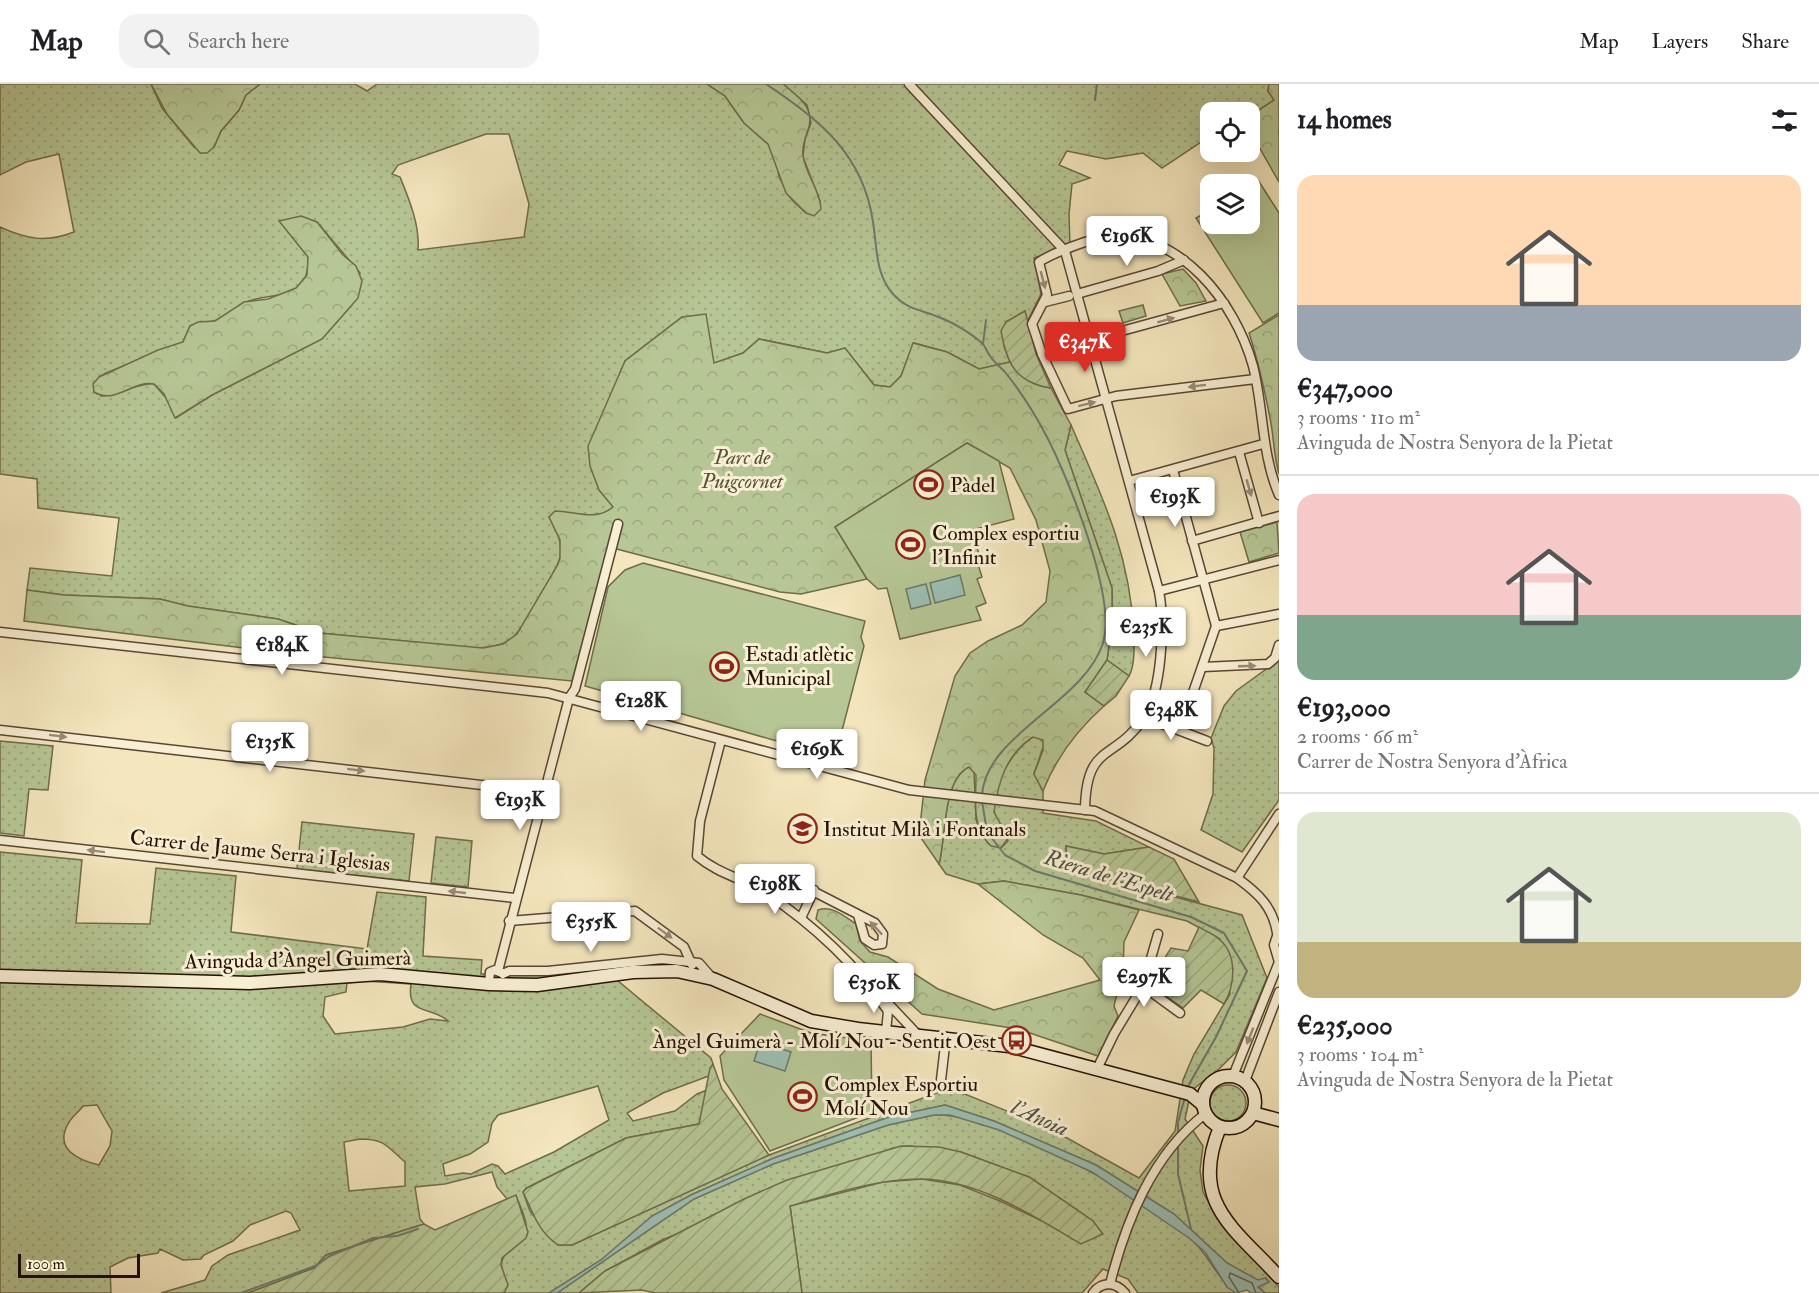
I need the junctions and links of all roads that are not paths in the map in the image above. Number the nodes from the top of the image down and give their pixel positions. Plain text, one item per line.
1 (909, 84) edge
2 (1065, 251) junction
3 (1184, 260) junction
4 (1073, 295) junction
5 (1045, 302) junction
6 (1224, 303) junction
7 (1085, 341) junction
8 (1042, 354) junction
9 (1256, 379) junction
10 (1106, 399) junction
11 (1263, 444) junction
12 (1239, 453) junction
13 (1173, 470) junction
14 (1129, 481) junction
15 (1279, 495) edge
16 (1279, 516) edge
17 (1259, 523) junction
18 (618, 524) dead end
19 (1192, 542) junction
20 (1279, 560) edge
21 (1203, 580) junction
22 (1160, 591) junction
23 (1279, 614) edge
24 (1216, 626) junction
25 (0, 632) edge
26 (1279, 645) edge
27 (1203, 667) junction
28 (569, 698) junction
29 (1144, 717) junction
30 (0, 730) edge
31 (1180, 730) junction
32 (721, 740) junction
33 (1208, 741) dead end
34 (543, 792) junction
35 (1084, 810) junction
36 (1279, 814) edge
37 (0, 840) edge
38 (1237, 878) junction
39 (814, 890) junction
40 (763, 891) junction
41 (515, 898) junction
42 (1276, 913) edge
43 (858, 915) dead end
44 (801, 918) junction
45 (509, 921) junction
46 (1278, 932) edge
47 (1158, 934) dead end
48 (1279, 962) edge
49 (692, 968) junction
50 (0, 974) edge
51 (502, 977) junction
52 (1143, 986) junction
53 (1279, 992) edge
54 (876, 993) junction
55 (1180, 1013) dead end
56 (886, 1032) junction
57 (917, 1034) junction
58 (946, 1037) junction
59 (1097, 1069) junction
60 (1233, 1076) junction
61 (941, 1080) dead end
62 (1245, 1081) junction
63 (1197, 1097) junction
64 (1253, 1113) junction
65 (1279, 1120) edge
66 (1220, 1127) junction
67 (1279, 1277) edge
68 (1110, 1284) junction
69 (1093, 1293) edge
70 (1125, 1293) edge

1 - 2 street
2 - 3 street
2 - 4 street
2 -> 5 street
3 - 4 street
3 - 6 street
4 - 5 street
4 - 7 street
5 - 8 street
7 -> 6 street
6 - 9 street
7 - 8 street
7 - 10 street
8 -> 10 street
9 -> 10 street
9 - 11 street
10 - 14 street
11 - 12 street
11 - 15 street
12 - 13 street
12 -> 17 street
13 - 14 street
13 - 19 street
14 - 22 street
16 - 17 street
17 - 19 street
18 - 28 street
19 - 21 street
20 - 21 street
21 - 22 street
21 - 24 street
22 - 29 street
23 - 24 street
24 - 27 street
25 - 28 street
27 -> 26 street
27 - 31 street
28 - 32 street
28 - 34 street
29 - 31 street
29 - 35 street
30 -> 34 street
31 - 33 street
32 - 35 street
32 - 40 street
34 - 41 street
35 - 38 street
36 - 38 street
41 -> 37 street, Carrer de Jaume Serra i Iglesias
38 - 42 street
39 - 40 street
39 - 43 street
39 - 44 street
40 - 44 street
41 - 45 street
42 - 46 street
44 - 54 street
45 -> 49 street
45 - 51 street
46 - 48 street
47 - 52 street
48 -> 60 street
49 - 51 street, Avinguda d'Àngel Guimerà
49 - 56 street, Avinguda d'Àngel Guimerà
50 - 51 street, Avinguda d'Àngel Guimerà
52 - 55 street
52 - 59 street
53 - 62 street
54 - 56 street
54 - 57 street
56 - 57 street, Avinguda d'Àngel Guimerà
57 - 58 street, Avinguda d'Àngel Guimerà
58 - 59 street, Avinguda d'Àngel Guimerà
58 - 61 street
59 - 63 street, Avinguda d'Àngel Guimerà
60 - 62 street
60 - 63 street
62 - 64 street
63 - 66 street
63 - 68 street
64 - 65 street
64 - 66 street
66 - 67 street
68 - 69 street
68 - 70 street

